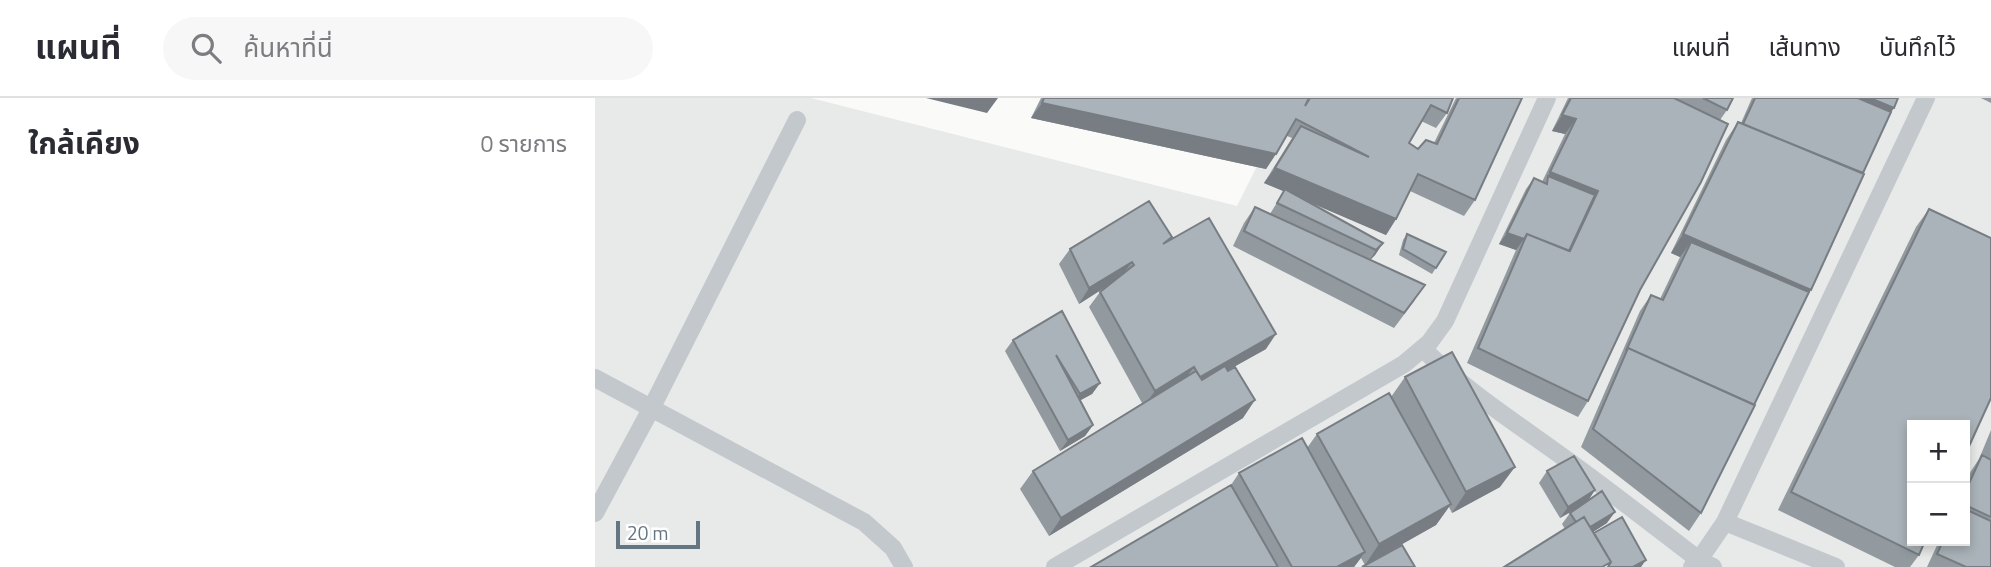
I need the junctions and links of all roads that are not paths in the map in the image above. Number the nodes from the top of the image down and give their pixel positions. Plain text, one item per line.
1 (1547, 98) edge
2 (1926, 98) edge
3 (797, 120) dead end
4 (1423, 349) junction
5 (595, 379) edge
6 (651, 409) junction
7 (595, 513) edge
8 (1725, 522) junction
9 (1701, 565) edge
10 (904, 567) edge
11 (1055, 567) edge
12 (1836, 567) edge

1 - 4 lane
2 - 8 lane
3 - 6 lane
4 - 9 lane
4 - 11 lane
5 - 6 lane
6 - 7 lane
6 - 10 lane
8 - 9 lane
8 - 12 lane

